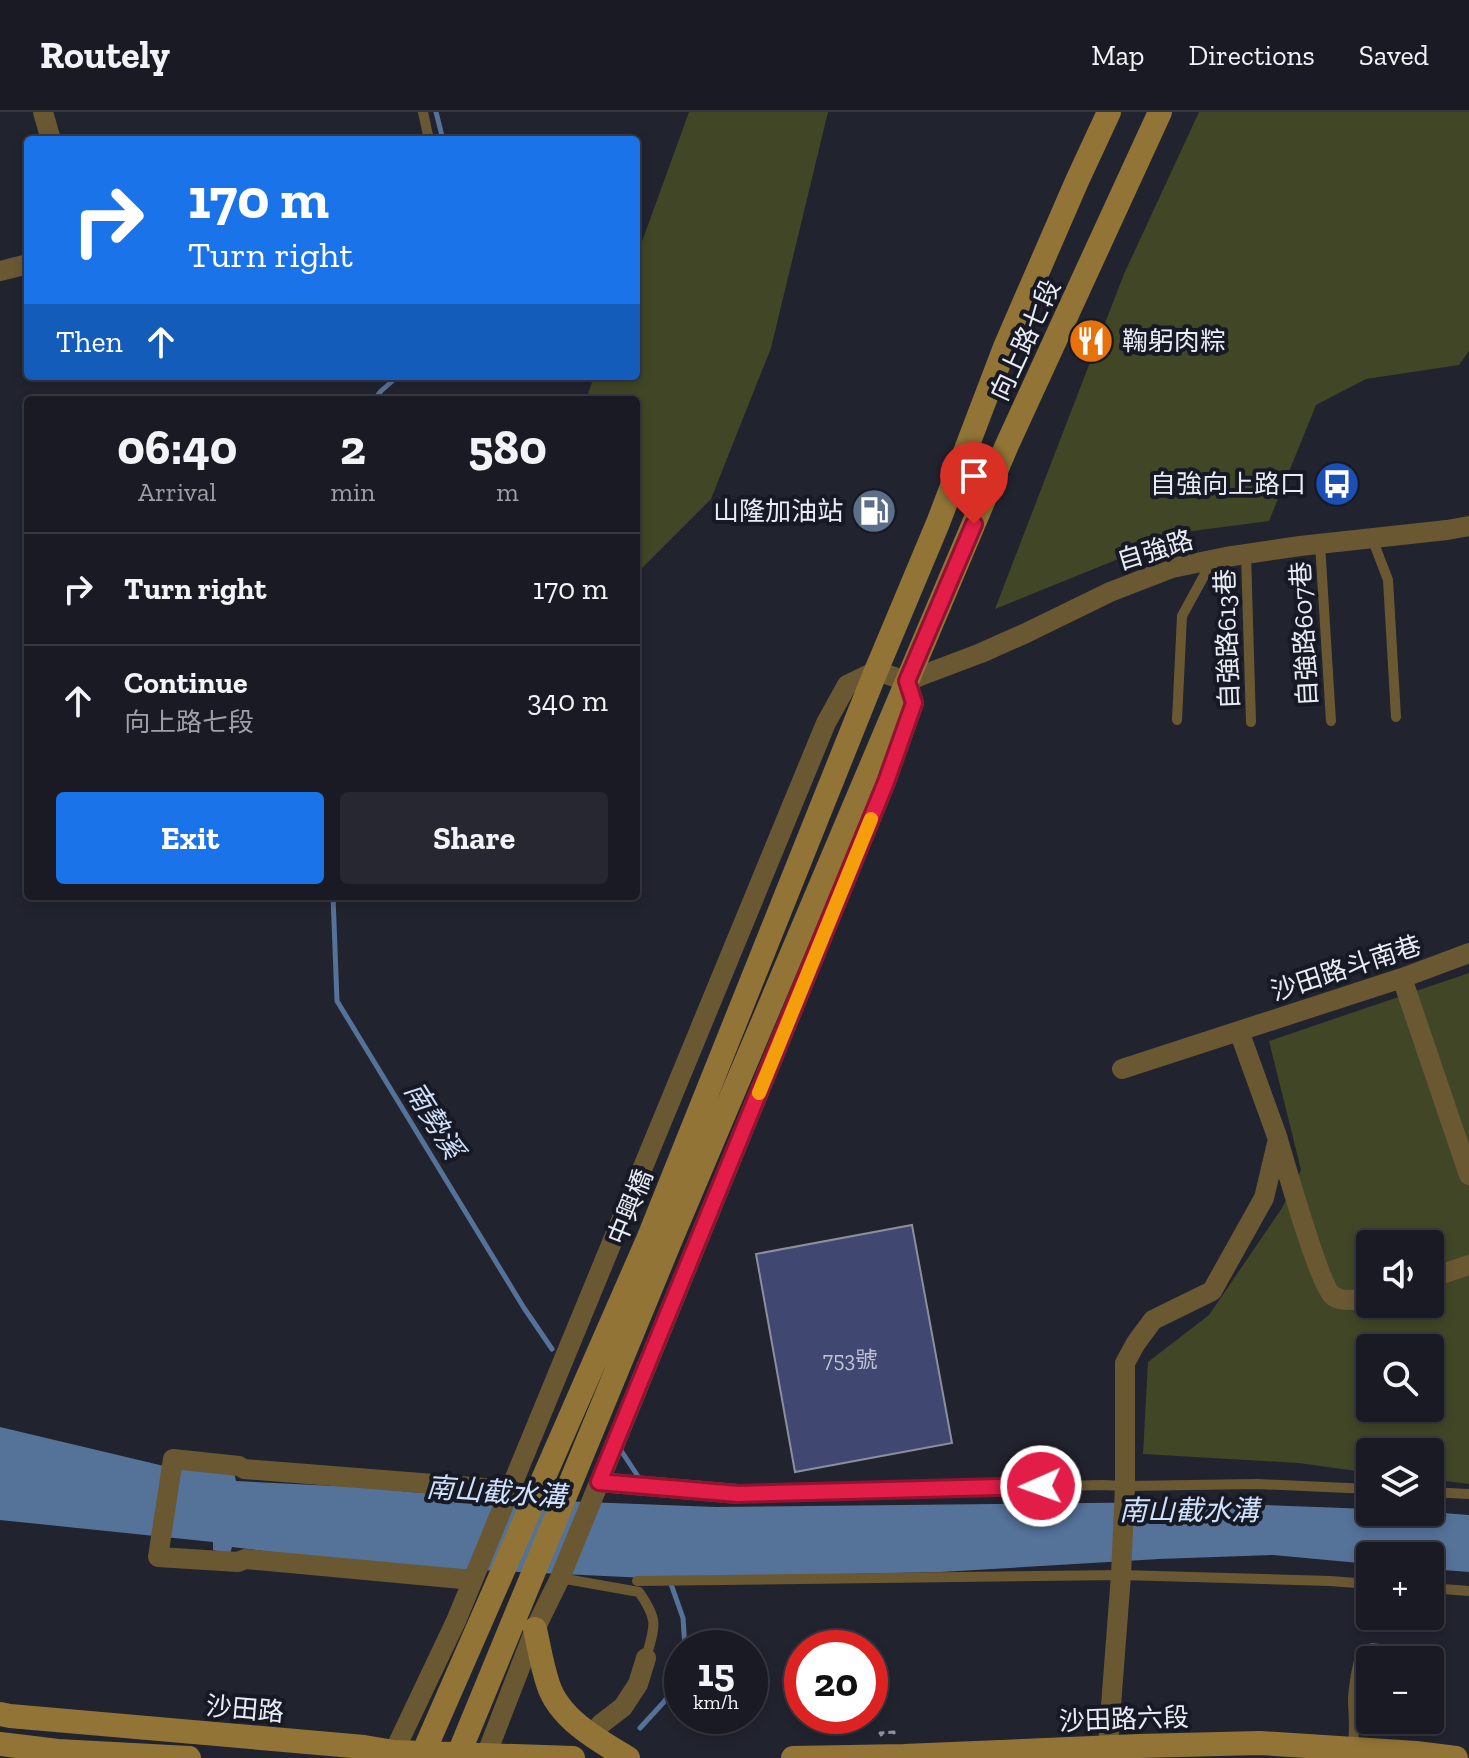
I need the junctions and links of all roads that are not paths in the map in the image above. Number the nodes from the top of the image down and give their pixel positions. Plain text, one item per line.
1 (43, 112) edge
2 (423, 112) edge
3 (1109, 112) edge
4 (1160, 112) edge
5 (50, 136) edge
6 (428, 136) edge
7 (24, 265) edge
8 (0, 271) edge
9 (1469, 526) edge
10 (1372, 538) junction
11 (1320, 544) junction
12 (1246, 554) junction
13 (1213, 559) junction
14 (876, 671) junction
15 (907, 681) junction
16 (1396, 717) dead end
17 (1177, 720) dead end
18 (1331, 721) dead end
19 (1251, 722) dead end
20 (1469, 953) edge
21 (1402, 978) junction
22 (1239, 1031) junction
23 (1122, 1069) dead end
24 (1278, 1139) junction
25 (1469, 1175) edge
26 (1469, 1265) edge
27 (1444, 1273) edge
28 (1356, 1299) edge
29 (600, 1482) junction
30 (1125, 1486) junction
31 (1356, 1488) edge
32 (510, 1490) junction
33 (1444, 1493) edge
34 (738, 1494) joint
35 (1469, 1494) edge
36 (1121, 1575) junction
37 (560, 1578) junction
38 (473, 1580) junction
39 (637, 1581) dead end
40 (1356, 1583) edge
41 (1444, 1589) edge
42 (1469, 1591) edge
43 (535, 1629) junction
44 (646, 1658) joint
45 (1356, 1674) edge
46 (0, 1714) edge
47 (591, 1736) junction
48 (0, 1744) edge
49 (1352, 1749) junction
50 (1107, 1753) edge
51 (58, 1755) edge
52 (393, 1755) edge
53 (485, 1756) edge
54 (189, 1758) edge
55 (421, 1758) edge
56 (457, 1758) edge
57 (573, 1758) edge
58 (628, 1758) edge
59 (793, 1758) edge
60 (1456, 1758) edge

1 - 5 street
2 - 6 lane
3 - 14 main road, 向上路七段
4 - 15 main road, 向上路七段
7 - 8 street
9 - 10 street, 自強路
10 - 11 street, 自強路
10 - 16 lane
11 - 12 street, 自強路
11 - 18 lane, 自強路607巷
12 - 13 street, 自強路
12 - 19 lane, 自強路613巷
13 - 15 street, 自強路
13 - 17 lane
14 - 15 street
14 - 32 street
14 - 55 main road, 中興橋
15 - 29 street
15 - 56 main road, 中興橋
20 - 21 street, 沙田路斗南巷
21 - 22 street, 沙田路斗南巷
21 - 25 street
22 - 23 street, 沙田路斗南巷
22 - 24 street
24 - 28 street
24 - 30 street
26 - 27 street
29 - 34 street
29 - 37 street
30 - 31 lane
30 - 34 lane
30 - 36 street
32 - 38 street
32 - 38 street
33 - 35 lane
36 - 39 lane
36 - 40 lane
36 - 50 street
37 - 43 street
37 - 44 lane
38 - 52 street
41 - 42 lane
43 - 47 main road
43 - 53 street
44 - 47 street
45 - 49 lane
46 - 52 main road, 沙田路
47 - 58 main road
48 - 51 main road
49 - 50 main road, 沙田路六段
49 - 60 main road, 沙田路六段
50 - 59 main road, 沙田路六段
51 - 54 main road
52 - 53 main road, 沙田路
53 - 57 main road

